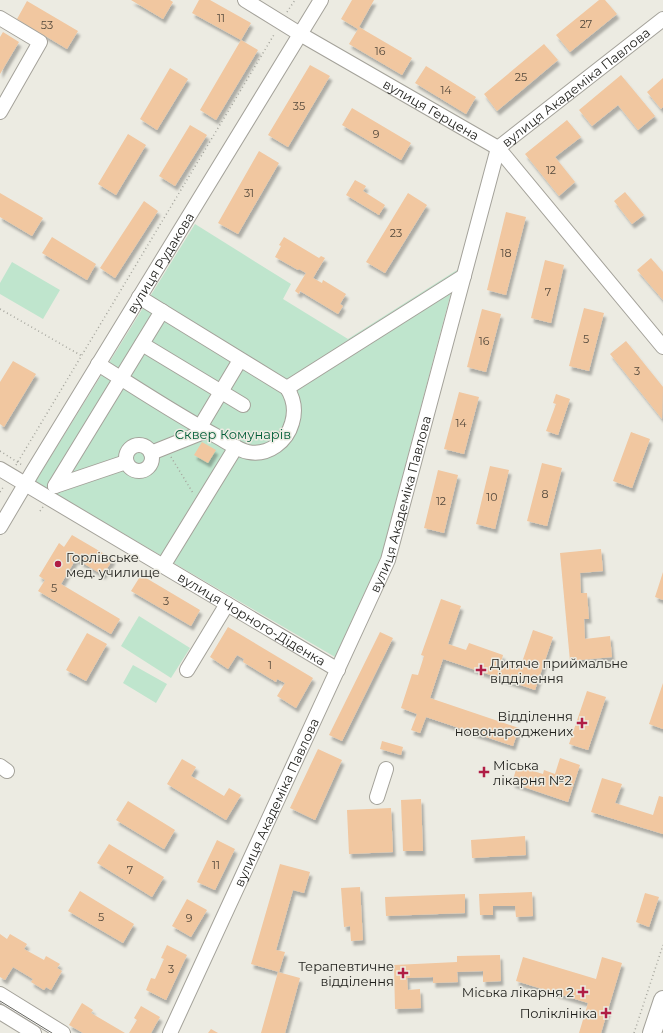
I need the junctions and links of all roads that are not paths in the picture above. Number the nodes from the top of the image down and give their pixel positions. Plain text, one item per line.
1 (245, 0) edge
2 (321, 0) edge
3 (0, 18) edge
4 (663, 19) edge
5 (300, 34) junction
6 (0, 112) edge
7 (498, 148) junction
8 (464, 276) junction
9 (139, 297) junction
10 (162, 311) junction
11 (142, 344) junction
12 (663, 347) edge
13 (240, 360) junction
14 (98, 364) junction
15 (121, 378) junction
16 (287, 388) junction
17 (221, 392) junction
18 (242, 405) dead end
19 (203, 429) junction
20 (236, 447) junction
21 (5, 472) edge
22 (25, 484) junction
23 (0, 527) edge
24 (163, 566) junction
25 (228, 604) junction
26 (188, 670) dead end
27 (338, 670) junction
28 (386, 769) dead end
29 (377, 797) dead end
30 (0, 994) edge
31 (663, 1000) edge
32 (0, 1012) edge
33 (34, 1033) edge
34 (63, 1033) edge
35 (170, 1033) edge
36 (652, 1033) edge

1 - 5 street, вулиця Герцена
2 - 5 street, вулиця Рудакова
3 - 6 street
4 - 7 street, вулиця Академіка Павлова
5 - 7 street, вулиця Герцена
5 - 9 street, вулиця Рудакова
7 - 8 street, вулиця Академіка Павлова
7 - 12 street, вулиця Герцена
8 - 16 street
8 - 27 street, вулиця Академіка Павлова
9 - 10 street
9 - 14 street, вулиця Рудакова
10 - 11 street
10 - 13 street
11 - 15 street
11 - 17 street
13 - 16 street
13 - 17 street
14 - 15 street
14 - 22 street, вулиця Рудакова
15 - 19 street
15 - 19 street
16 - 20 street
17 - 18 street
17 - 19 street
19 - 20 street
20 - 24 street
21 - 22 street, вулиця Чорного-Діденка
22 - 23 street, вулиця Рудакова
22 - 24 street, вулиця Чорного-Діденка
24 - 25 street, вулиця Чорного-Діденка
25 - 26 street
25 - 27 street, вулиця Чорного-Діденка
27 - 35 street, вулиця Академіка Павлова
28 - 29 street
30 - 34 street
31 - 36 main road
32 - 33 street

